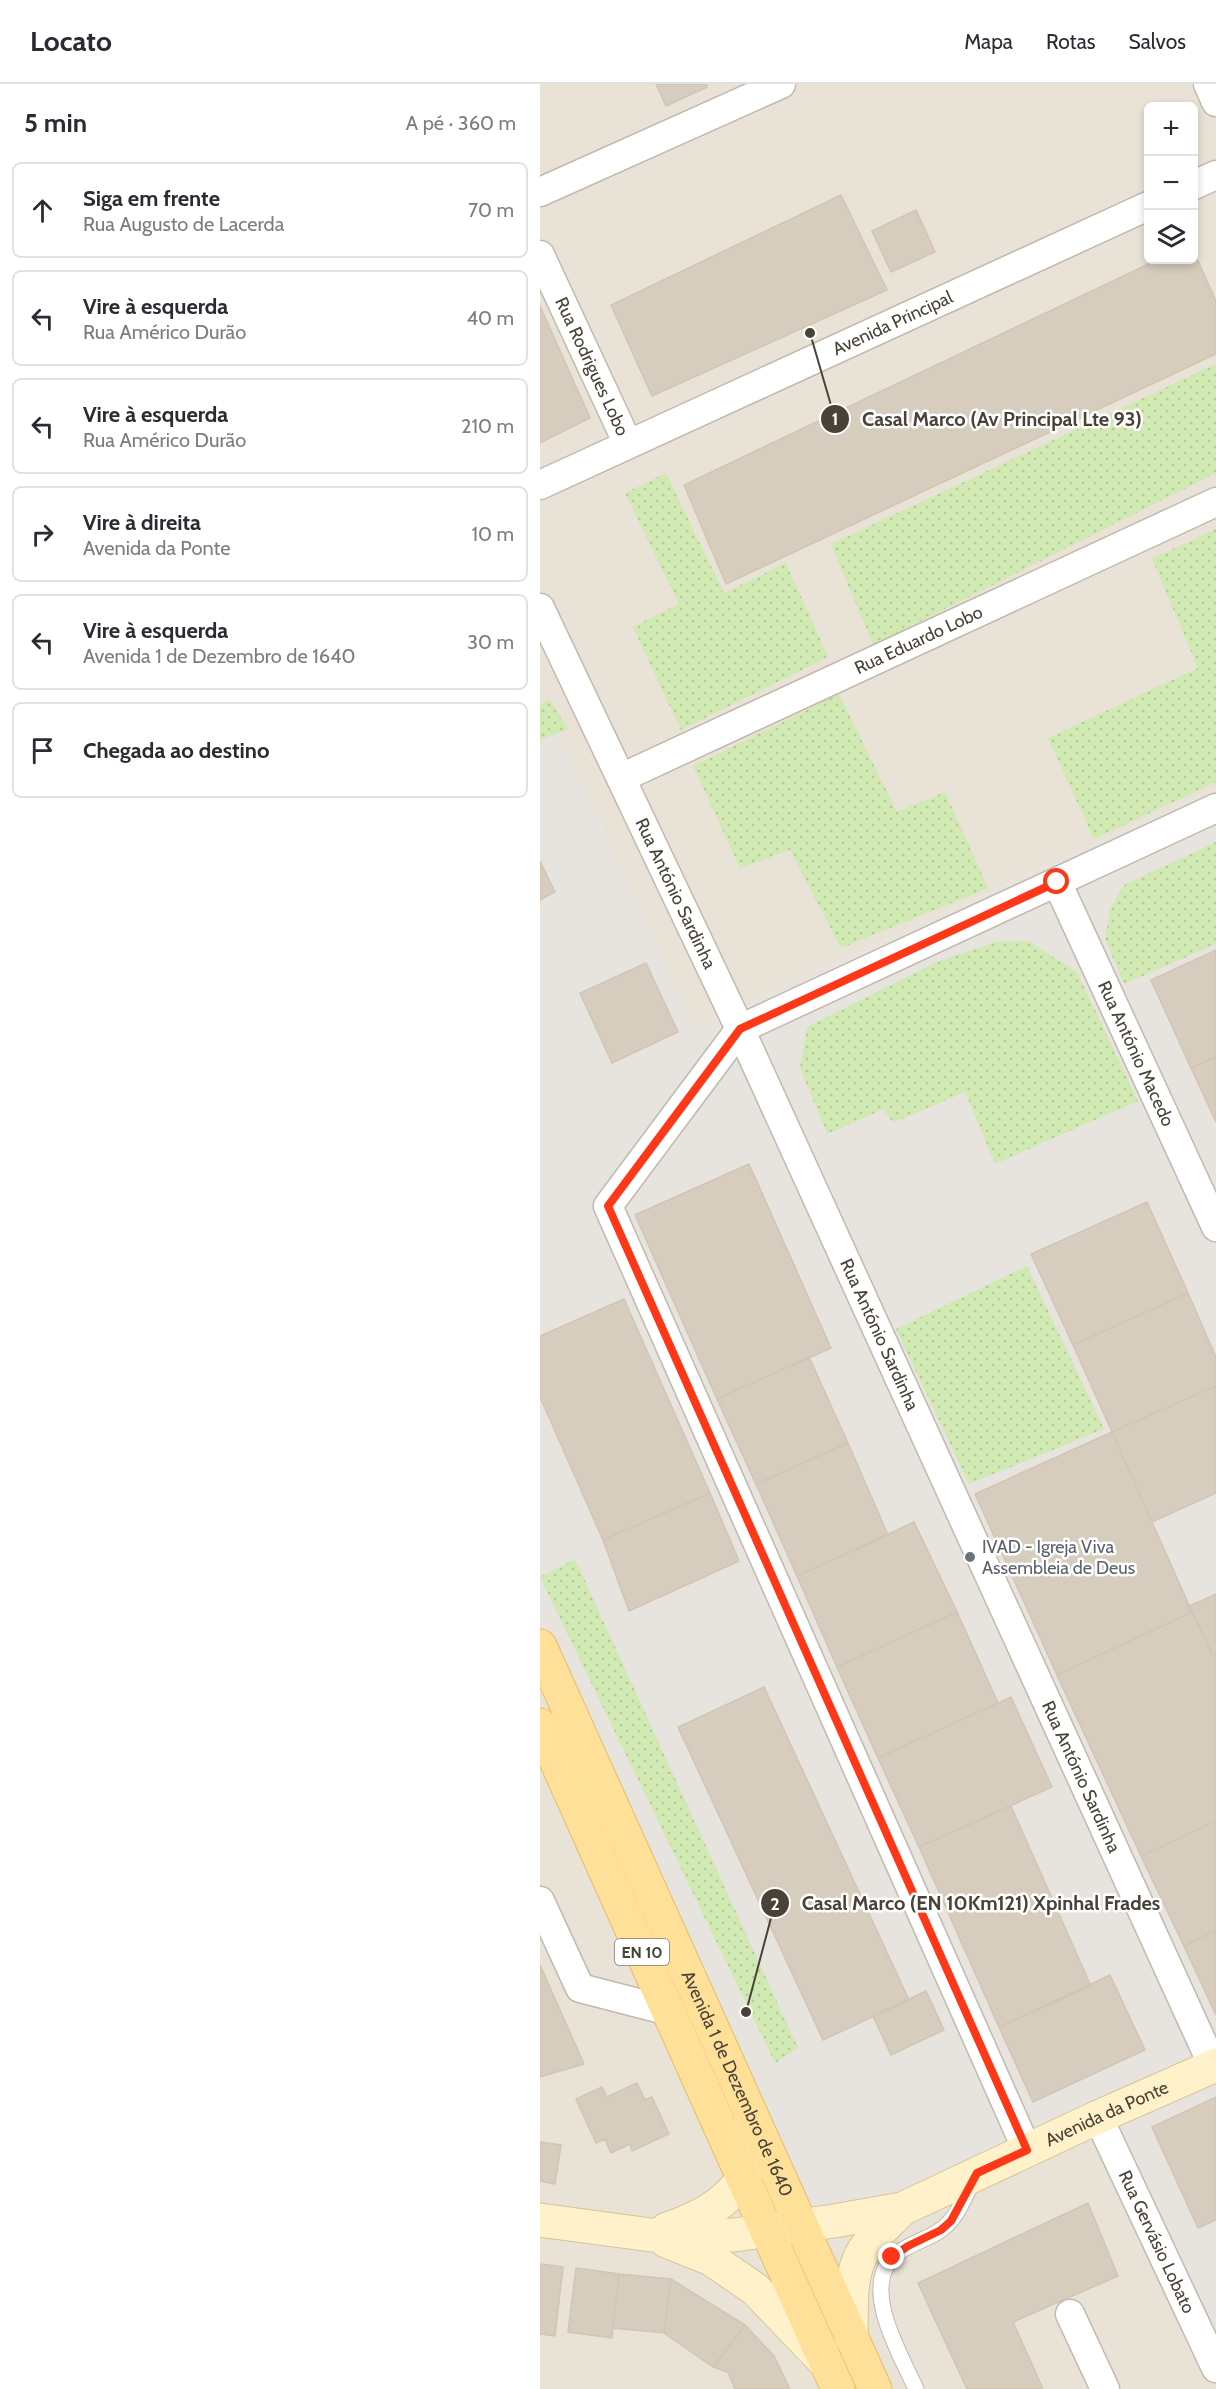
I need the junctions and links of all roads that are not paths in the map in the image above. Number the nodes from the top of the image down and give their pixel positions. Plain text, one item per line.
1 (782, 84) edge
2 (1208, 84) edge
3 (1216, 102) edge
4 (1216, 175) edge
5 (1198, 183) edge
6 (540, 192) edge
7 (1144, 208) edge
8 (540, 255) edge
9 (628, 444) junction
10 (540, 485) edge
11 (1216, 502) edge
12 (540, 608) edge
13 (621, 778) junction
14 (1216, 808) edge
15 (1057, 882) junction
16 (740, 1029) junction
17 (1216, 1227) edge
18 (540, 1646) edge
19 (540, 1725) edge
20 (540, 1901) edge
21 (669, 2012) junction
22 (1215, 2066) edge
23 (751, 2117) junction
24 (1098, 2117) junction
25 (1027, 2150) junction
26 (977, 2173) junction
27 (742, 2180) junction
28 (902, 2209) junction
29 (540, 2220) edge
30 (801, 2226) junction
31 (765, 2231) junction
32 (651, 2235) junction
33 (1070, 2314) dead end
34 (851, 2337) junction
35 (1216, 2368) edge
36 (832, 2376) edge
37 (875, 2389) edge
38 (916, 2389) edge
39 (1105, 2389) edge

1 - 6 street
2 - 3 street
4 - 5 street
7 - 9 street, Avenida Principal
8 - 9 street, Rua Rodrigues Lobo
9 - 10 street, Avenida Principal
11 - 13 street, Rua Eduardo Lobo
12 - 13 street, Rua António Sardinha
13 - 16 street, Rua António Sardinha
14 - 15 street
15 - 16 street
15 - 17 street, Rua António Macedo
16 - 22 street, Rua António Sardinha
16 - 25 street
18 - 23 main road, Avenida 1 de Dezembro de 1640 / EN 10
19 - 21 main road, Avenida 1 de Dezembro de 1640 / EN 10
20 - 21 street, Avenida 1 de Dezembro de 1640
21 - 27 main road, Avenida 1 de Dezembro de 1640 / EN 10
22 - 24 main road, Avenida da Ponte
23 - 27 main road
23 - 30 main road, Avenida 1 de Dezembro de 1640 / EN 10
24 - 25 main road, Avenida da Ponte
24 - 35 street, Rua Gervásio Lobato
25 - 26 main road, Avenida da Ponte
26 - 28 main road, Avenida da Ponte
26 - 38 lane
27 - 31 main road, Avenida 1 de Dezembro de 1640 / EN 10
27 - 32 main road
28 - 30 main road
28 - 34 main road
29 - 32 main road
30 - 31 main road
30 - 34 main road, Avenida 1 de Dezembro de 1640 / EN 10
31 - 32 main road
31 - 36 main road, Avenida 1 de Dezembro de 1640 / EN 10
32 - 36 main road
33 - 39 street
34 - 37 main road, Avenida 1 de Dezembro de 1640 / EN 10

